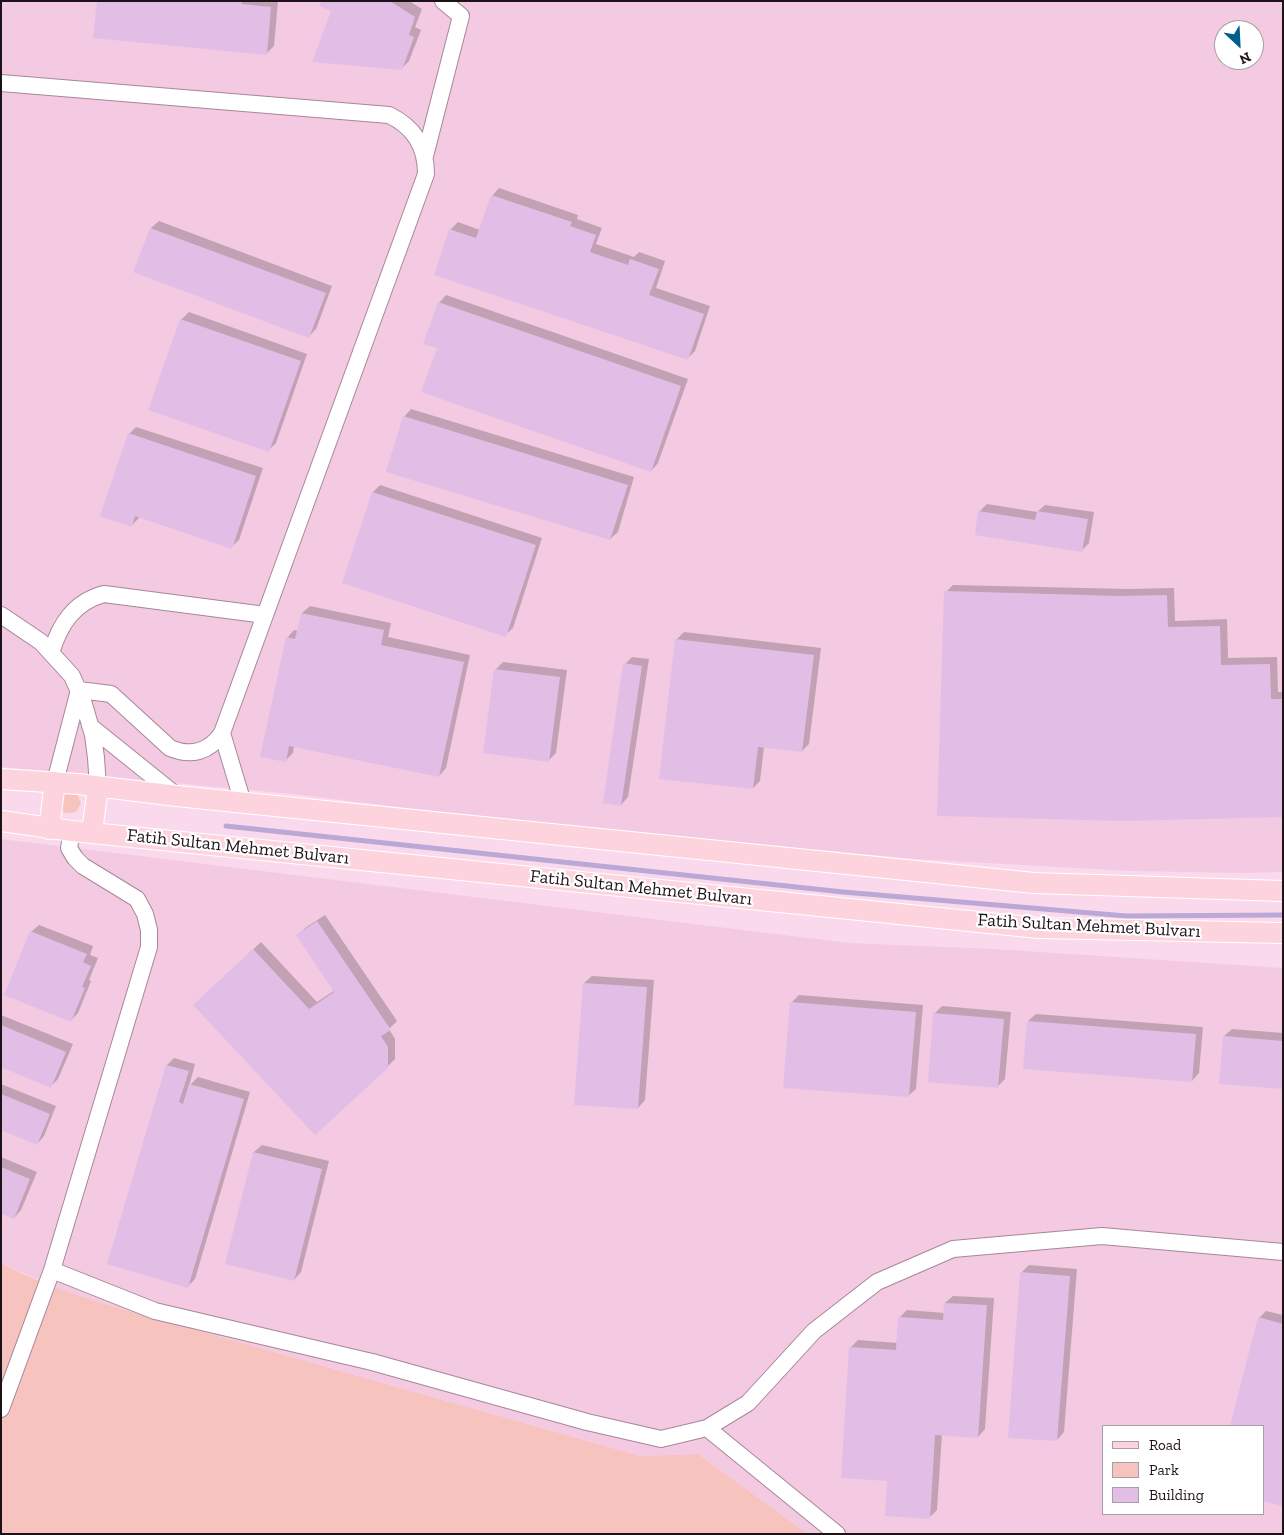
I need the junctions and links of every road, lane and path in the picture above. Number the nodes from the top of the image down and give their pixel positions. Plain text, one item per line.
1 (443, 1) edge
2 (1, 82) edge
3 (425, 156) junction
4 (1, 615) edge
5 (266, 616) junction
6 (51, 653) junction
7 (79, 690) junction
8 (90, 726) junction
9 (222, 733) junction
10 (1, 779) edge
11 (55, 782) junction
12 (98, 787) junction
13 (177, 796) junction
14 (243, 803) junction
15 (1, 821) edge
16 (49, 828) junction
17 (82, 832) junction
18 (1283, 891) edge
19 (1283, 934) edge
20 (1283, 1252) edge
21 (52, 1270) junction
22 (1, 1409) edge
23 (707, 1428) junction
24 (837, 1534) edge

1 - 3 street
2 - 3 street
3 - 5 street
4 - 6 street
5 - 6 street
5 - 9 street
6 - 7 street
7 - 8 street
7 - 9 street
7 - 11 street
8 - 12 street
8 - 13 street
9 - 14 street
10 - 11 main road
11 - 12 main road
11 - 16 main road
12 - 13 main road
12 - 17 main road
13 - 14 main road
14 - 18 main road
15 - 16 main road, Fatih Sultan Mehmet Bulvarı
16 - 17 main road, Fatih Sultan Mehmet Bulvarı
17 - 19 main road, Fatih Sultan Mehmet Bulvarı
17 - 21 street
20 - 23 street
21 - 22 street
21 - 23 street
23 - 24 street

